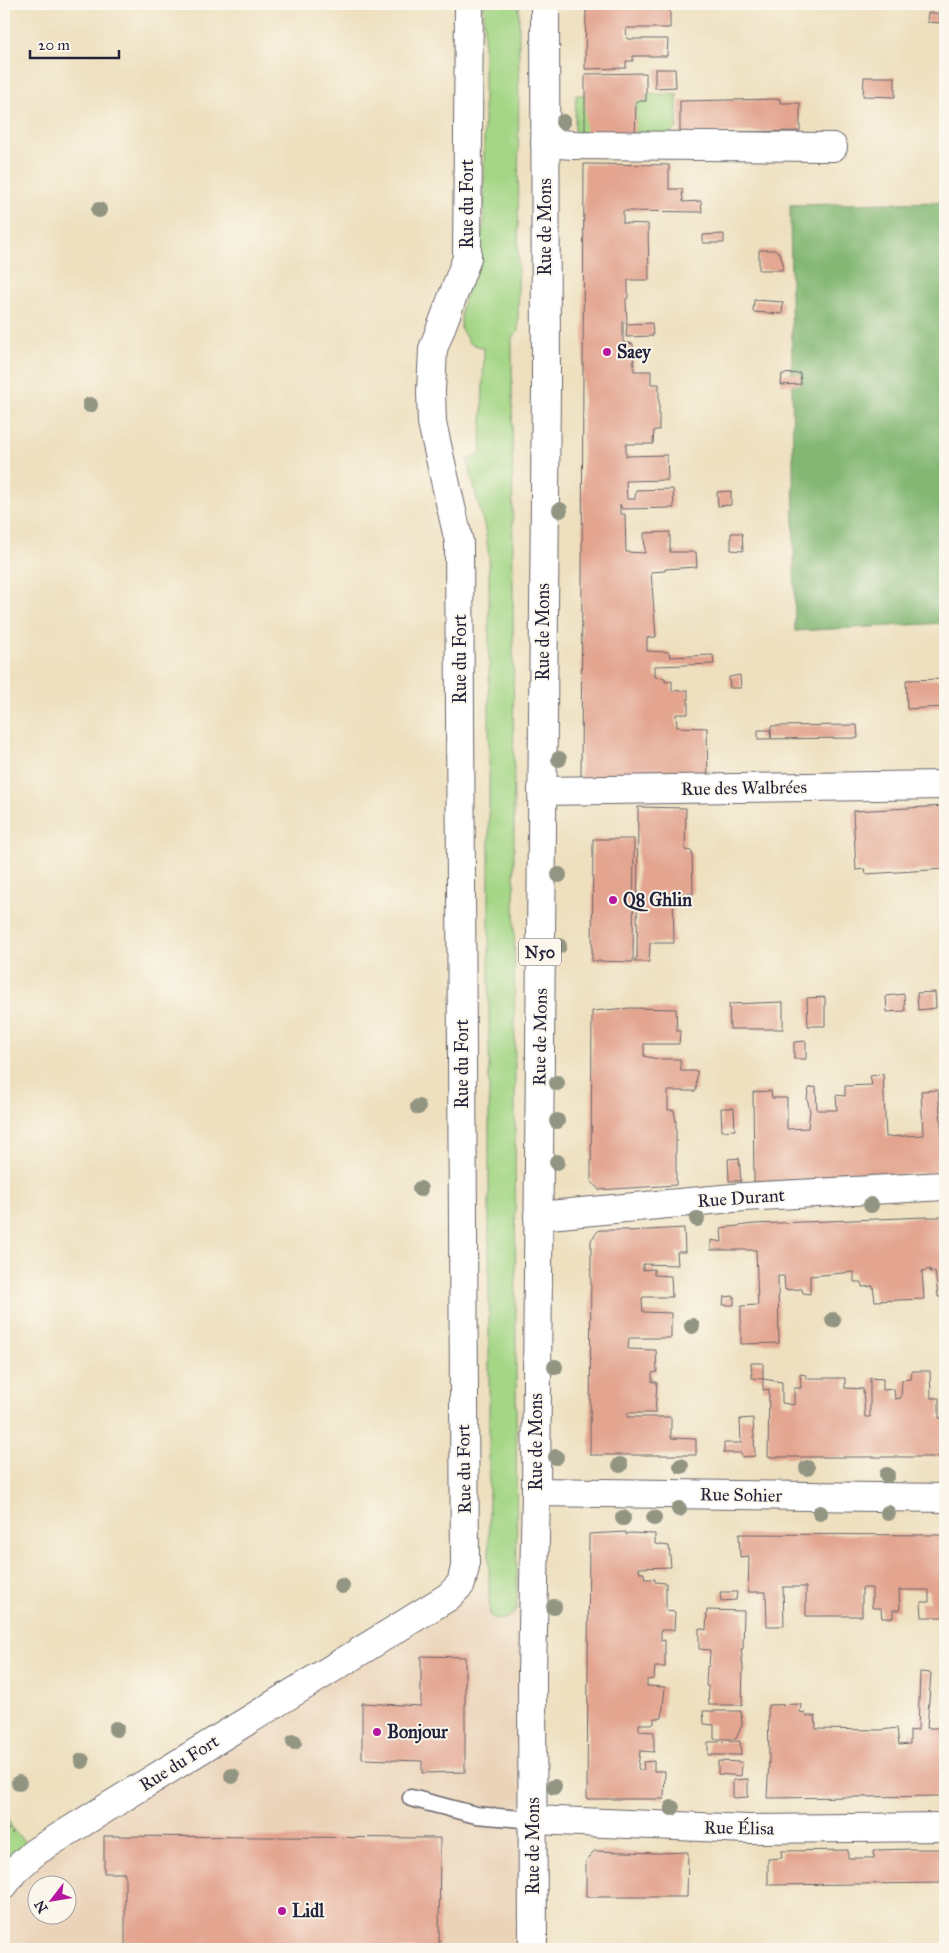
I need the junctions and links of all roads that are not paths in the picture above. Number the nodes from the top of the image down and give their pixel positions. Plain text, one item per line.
1 (469, 4) edge
2 (545, 4) edge
3 (545, 142) junction
4 (833, 147) dead end
5 (945, 785) edge
6 (542, 791) junction
7 (945, 1186) edge
8 (538, 1216) junction
9 (536, 1492) junction
10 (945, 1498) edge
11 (411, 1798) dead end
12 (534, 1820) junction
13 (945, 1827) edge
14 (4, 1886) edge
15 (532, 1949) edge

1 - 14 street, Rue du Fort
2 - 3 street, Rue de Mons / N50
3 - 4 street
3 - 6 street, Rue de Mons / N50
5 - 6 street, Rue des Walbrées
6 - 8 street, Rue de Mons / N50
7 - 8 street, Rue Durant
8 - 9 street, Rue de Mons / N50
9 - 10 street, Rue Sohier
9 - 12 street, Rue de Mons / N50
11 - 12 lane
12 - 13 street, Rue Élisa
12 - 15 street, Rue de Mons / N50

